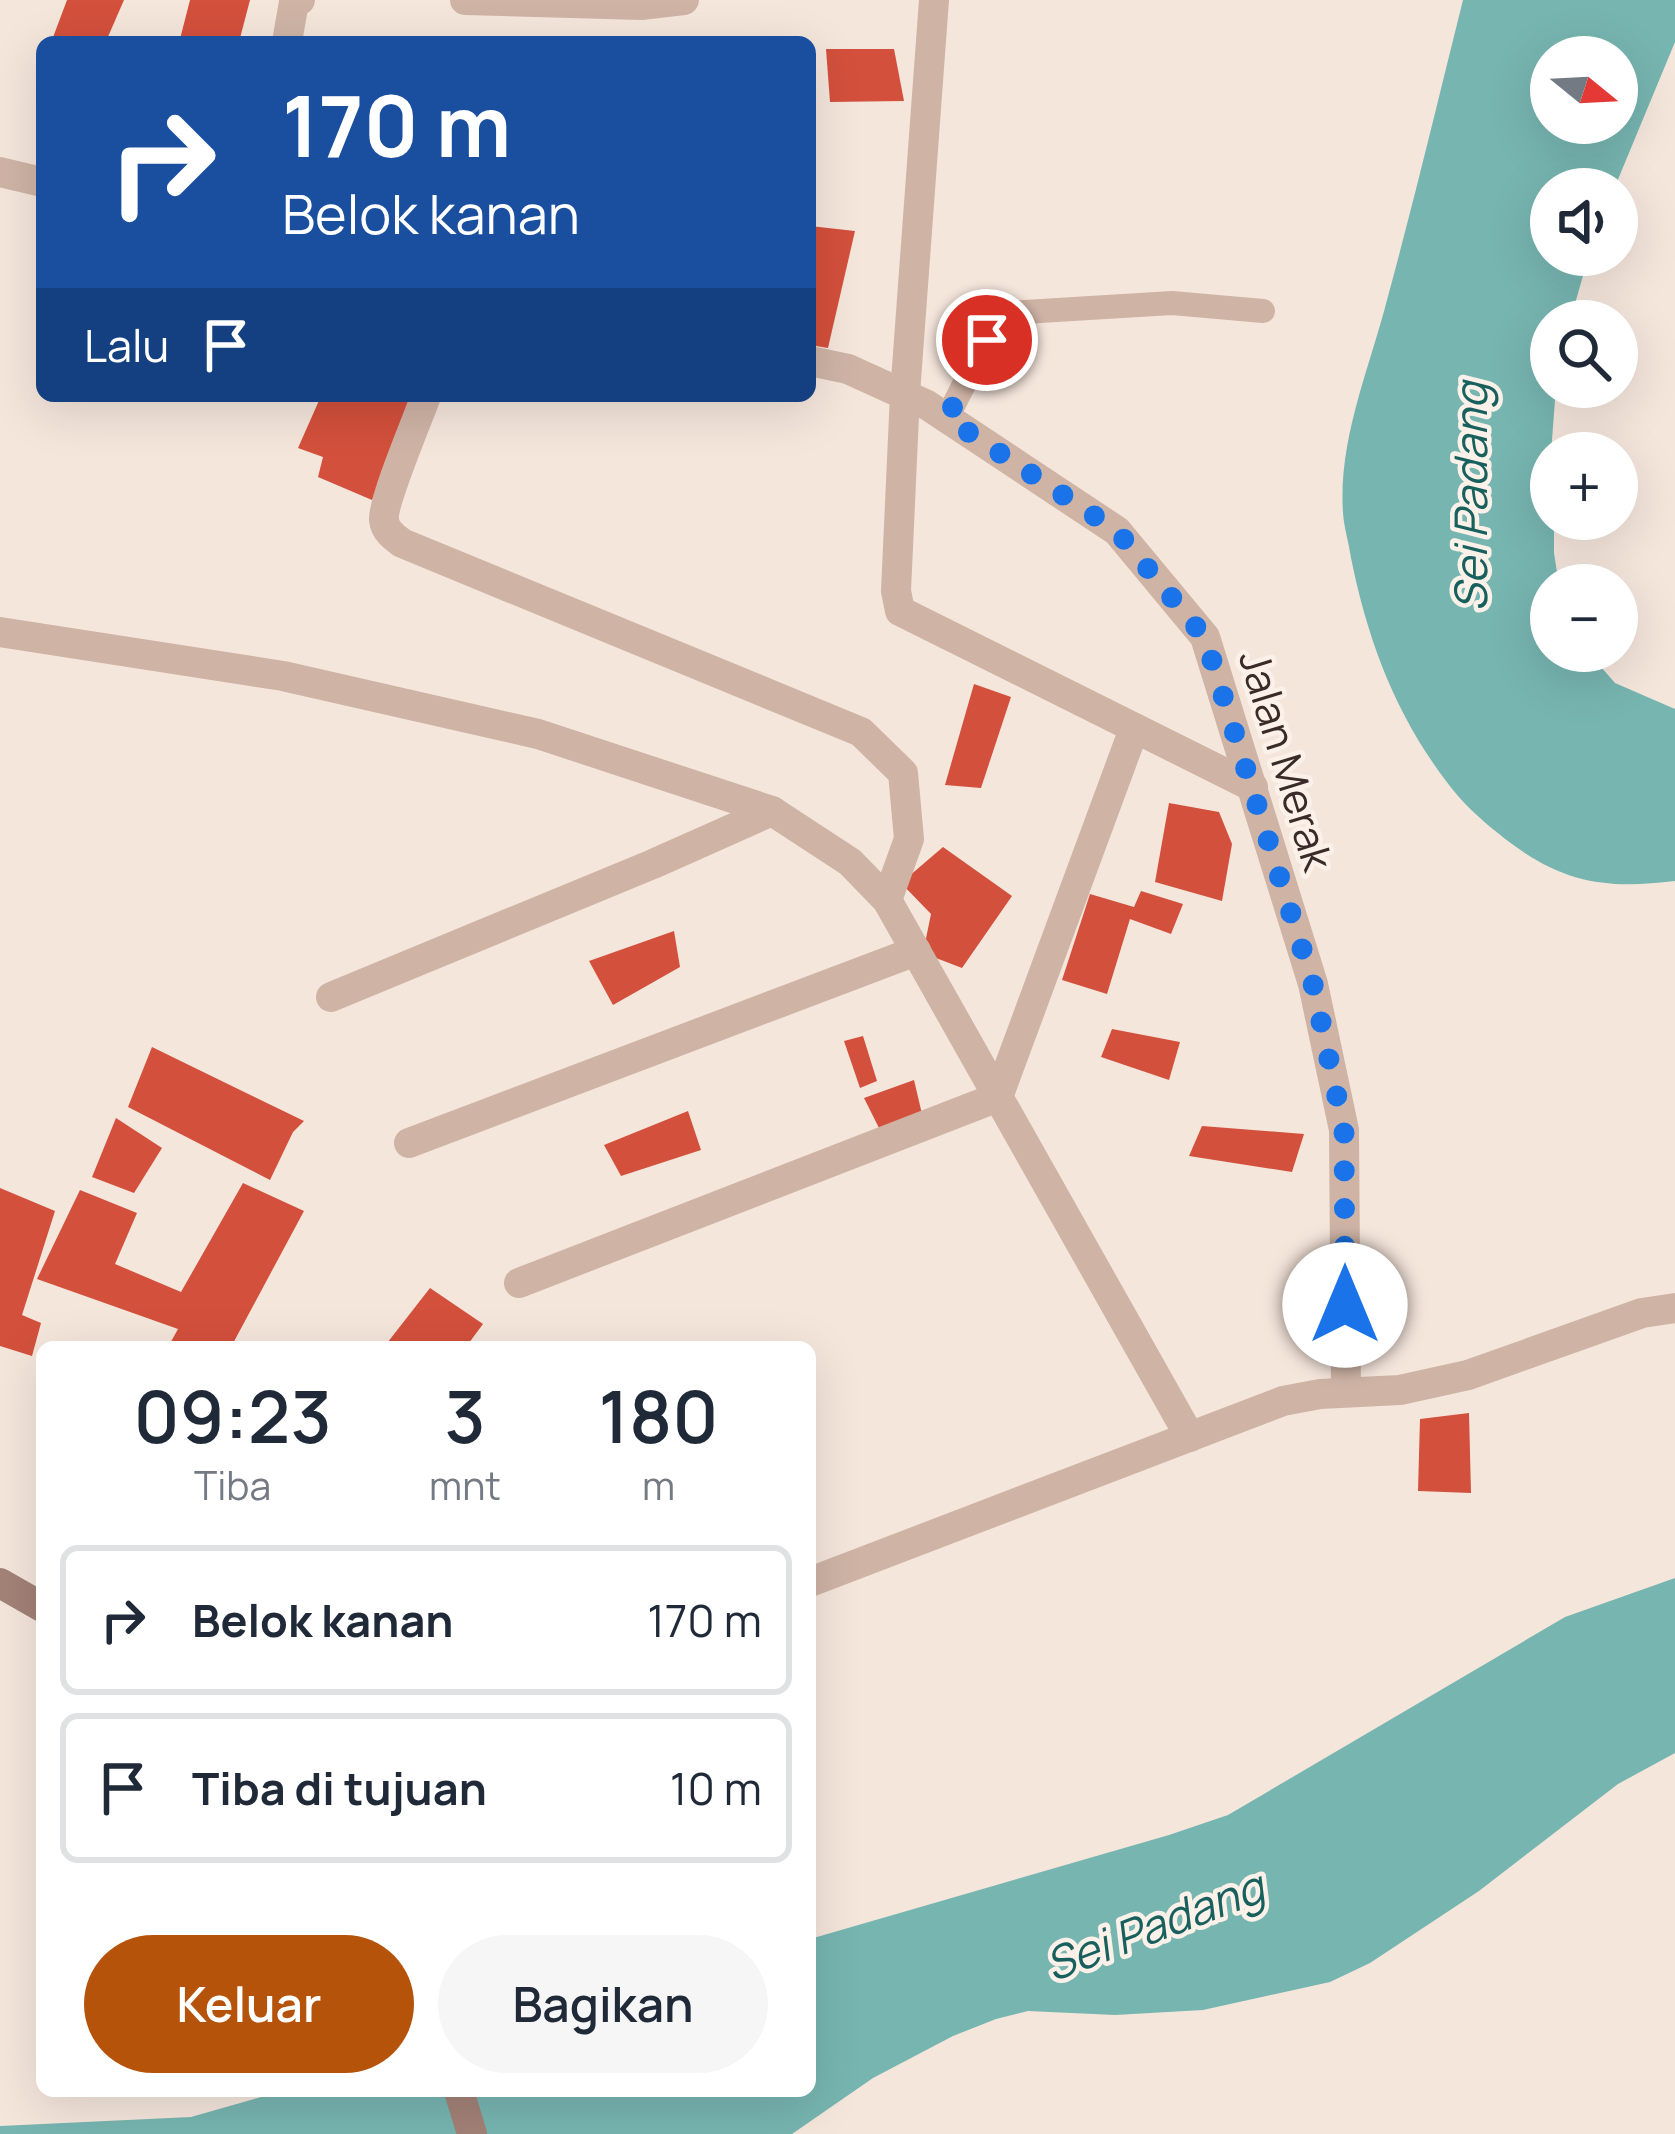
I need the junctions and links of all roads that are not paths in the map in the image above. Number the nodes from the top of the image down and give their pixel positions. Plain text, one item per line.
1 (300, 0) edge
2 (465, 0) edge
3 (684, 0) edge
4 (934, 0) edge
5 (288, 36) edge
6 (0, 172) edge
7 (36, 181) edge
8 (1263, 311) dead end
9 (816, 362) edge
10 (904, 394) junction
11 (424, 402) edge
12 (947, 418) junction
13 (0, 632) edge
14 (1134, 729) junction
15 (1252, 787) junction
16 (772, 811) junction
17 (887, 900) junction
18 (916, 951) junction
19 (331, 997) dead end
20 (998, 1097) junction
21 (409, 1143) dead end
22 (519, 1283) dead end
23 (1675, 1308) edge
24 (1346, 1392) junction
25 (1190, 1437) junction
26 (816, 1580) edge
27 (0, 1583) edge
28 (36, 1604) edge
29 (461, 2097) edge
30 (472, 2134) edge

1 - 5 street
2 - 3 street
4 - 10 street
6 - 7 street
8 - 12 lane
9 - 10 street, Jalan Merak
10 - 12 street, Jalan Merak
10 - 14 street
11 - 17 street
12 - 15 street, Jalan Merak
13 - 16 street
14 - 15 street
14 - 20 street
15 - 24 street, Jalan Merak
16 - 17 street
16 - 19 street
17 - 18 street
18 - 20 street
18 - 21 street
20 - 22 street
20 - 25 street
23 - 24 street
24 - 25 street
25 - 26 street
27 - 28 main road
29 - 30 main road

